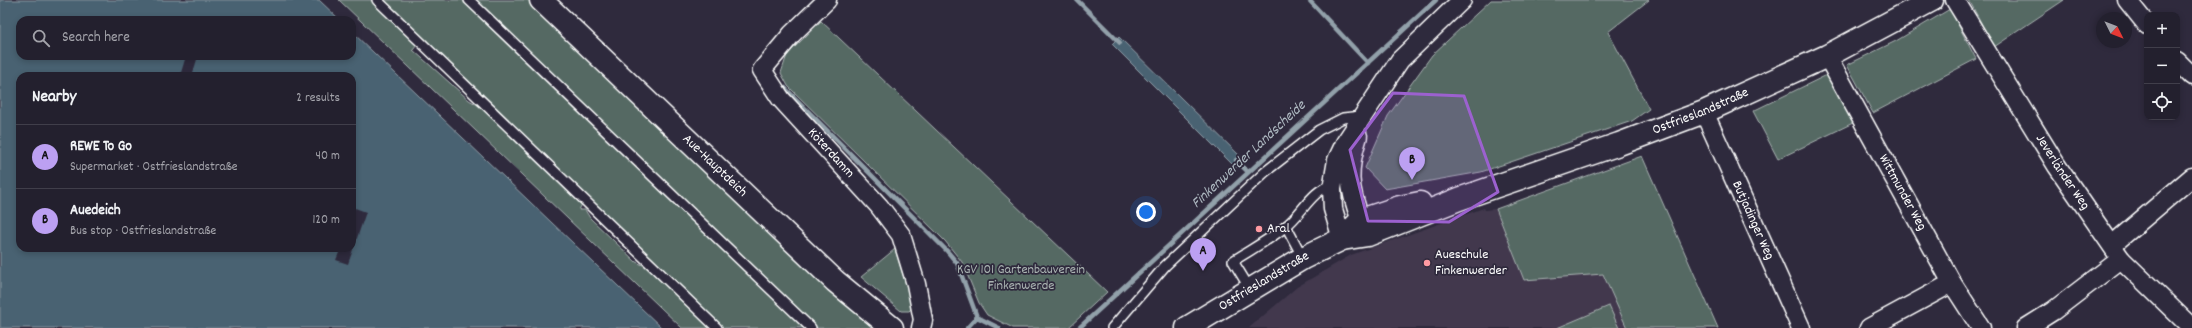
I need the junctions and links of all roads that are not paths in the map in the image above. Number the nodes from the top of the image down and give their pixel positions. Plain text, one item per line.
1 (377, 0) edge
2 (468, 0) edge
3 (541, 0) edge
4 (827, 0) edge
5 (1462, 0) edge
6 (1932, 0) edge
7 (1955, 0) edge
8 (2127, 0) edge
9 (2144, 21) edge
10 (1827, 56) junction
11 (2180, 63) edge
12 (2192, 76) edge
13 (1704, 112) junction
14 (1364, 115) junction
15 (2192, 177) edge
16 (1341, 183) junction
17 (1459, 199) junction
18 (1361, 220) junction
19 (1286, 226) junction
20 (1342, 239) junction
21 (2117, 252) junction
22 (1302, 258) junction
23 (1952, 283) junction
24 (1250, 290) junction
25 (717, 328) edge
26 (811, 328) edge
27 (892, 328) edge
28 (921, 328) edge
29 (1112, 328) edge
30 (1187, 328) edge
31 (1801, 328) edge
32 (1869, 328) edge
33 (1981, 328) edge
34 (2026, 328) edge
35 (2192, 328) edge

1 - 25 lane
2 - 26 lane
3 - 27 street, Aue-Hauptdeich
4 - 28 street, Köterdamm
5 - 14 street
6 - 10 street, Ostfrieslandstraße
7 - 21 street, Jeverländer Weg
8 - 9 street
10 - 13 street, Ostfrieslandstraße
10 - 23 street, Wittmunder Weg
11 - 12 street
13 - 17 street, Ostfrieslandstraße
13 - 31 street, Butjadinger Weg
14 - 16 street
14 - 29 lane
15 - 21 street
16 - 18 street
16 - 19 lane
16 - 20 street
17 - 18 street, Ostfrieslandstraße
17 - 20 street, Ostfrieslandstraße
18 - 20 street, Ostfrieslandstraße
19 - 22 lane
19 - 24 lane
20 - 22 street, Ostfrieslandstraße
21 - 34 street
21 - 35 street, Jeverländer Weg
22 - 24 street, Ostfrieslandstraße
23 - 32 street
23 - 33 street, Wittmunder Weg
24 - 30 street, Ostfrieslandstraße

